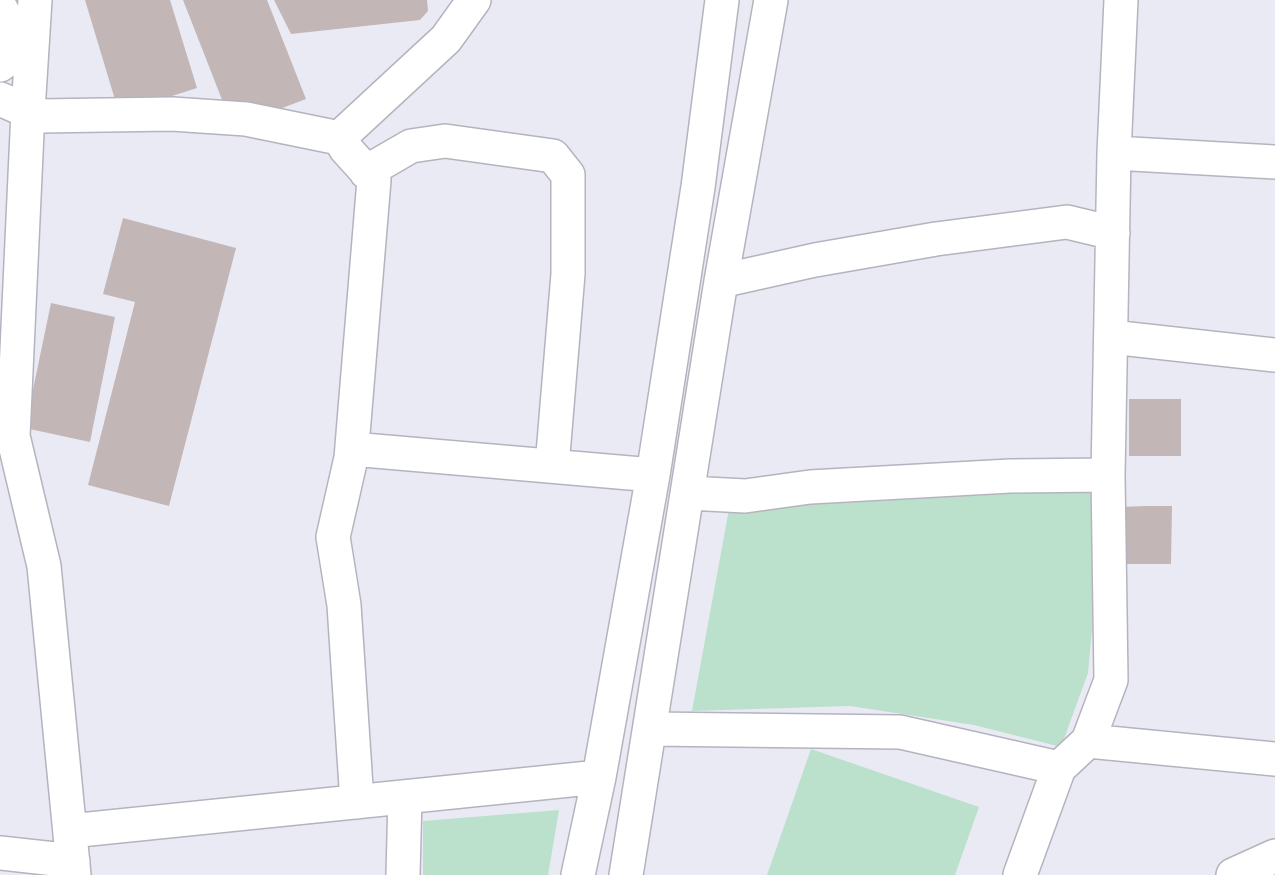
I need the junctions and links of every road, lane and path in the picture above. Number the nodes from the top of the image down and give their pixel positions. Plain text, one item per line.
1 (35, 0) edge
2 (474, 0) edge
3 (722, 0) edge
4 (771, 0) edge
5 (1121, 0) edge
6 (0, 7) edge
7 (0, 65) edge
8 (14, 105) edge
9 (339, 138) junction
10 (1114, 153) junction
11 (1275, 162) edge
12 (366, 172) junction
13 (1113, 233) junction
14 (721, 281) junction
15 (1111, 337) junction
16 (1275, 356) edge
17 (352, 448) junction
18 (552, 466) junction
19 (653, 475) junction
20 (1108, 475) junction
21 (688, 493) junction
22 (650, 729) junction
23 (1088, 741) junction
24 (1275, 759) edge
25 (1059, 768) junction
26 (599, 777) junction
27 (405, 797) junction
28 (357, 802) junction
29 (0, 853) edge
30 (72, 856) edge
31 (1275, 856) edge
32 (403, 875) edge
33 (578, 875) edge
34 (626, 875) edge
35 (1020, 875) edge
36 (1233, 875) edge

1 - 8 street
2 - 9 street
3 - 19 street
4 - 14 street
5 - 10 street
6 - 7 street
8 - 9 street
8 - 30 street
9 - 12 street
10 - 11 street
10 - 13 street
12 - 17 street
12 - 18 street
13 - 14 street
13 - 15 street
14 - 21 street
15 - 16 street
15 - 20 street
17 - 18 street
17 - 28 street
18 - 19 street
19 - 26 street
20 - 21 street
20 - 23 street
21 - 22 street
22 - 25 street
22 - 34 street
23 - 24 street
23 - 25 street
25 - 35 street
26 - 27 street
26 - 33 street
27 - 28 street
27 - 32 street
28 - 30 street
29 - 30 street
31 - 36 street

